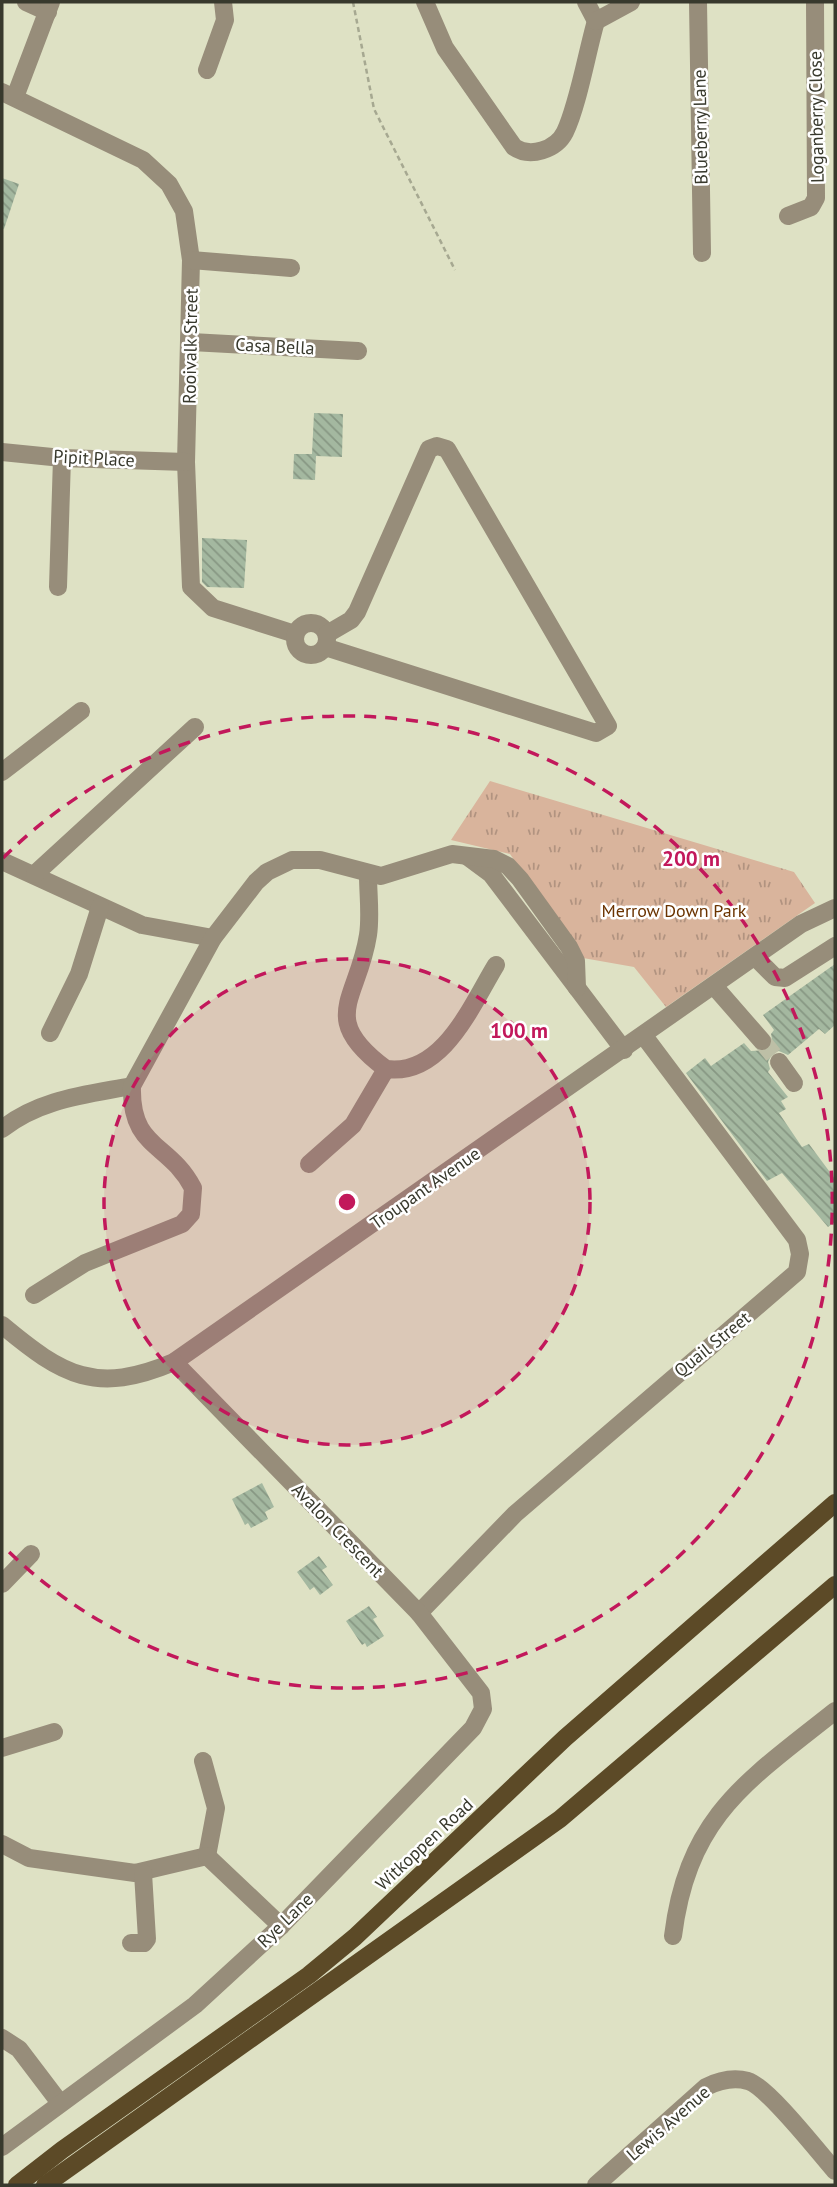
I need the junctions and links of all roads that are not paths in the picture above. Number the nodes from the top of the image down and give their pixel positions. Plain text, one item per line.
1 (26, 2) edge
2 (223, 2) edge
3 (425, 2) edge
4 (586, 2) edge
5 (631, 2) edge
6 (698, 2) edge
7 (815, 2) edge
8 (49, 7) edge
9 (596, 21) junction
10 (207, 71) dead end
11 (8, 94) edge
12 (788, 216) dead end
13 (702, 253) dead end
14 (191, 260) junction
15 (291, 268) dead end
16 (191, 341) junction
17 (358, 351) dead end
18 (2, 452) edge
19 (62, 458) junction
20 (186, 462) junction
21 (58, 587) dead end
22 (295, 634) junction
23 (326, 641) junction
24 (81, 712) dead end
25 (195, 727) dead end
26 (2, 772) edge
27 (2, 861) edge
28 (35, 874) junction
29 (368, 875) junction
30 (100, 907) junction
31 (835, 908) edge
32 (213, 938) junction
33 (835, 946) edge
34 (755, 957) junction
35 (496, 965) dead end
36 (714, 986) junction
37 (50, 1033) dead end
38 (643, 1036) junction
39 (762, 1041) tunnel mouth
40 (624, 1050) junction
41 (779, 1062) tunnel mouth
42 (386, 1069) junction
43 (794, 1083) dead end
44 (132, 1086) junction
45 (2, 1129) edge
46 (309, 1164) dead end
47 (34, 1295) dead end
48 (2, 1325) edge
49 (174, 1362) junction
50 (835, 1503) edge
51 (31, 1554) dead end
52 (2, 1584) edge
53 (835, 1585) edge
54 (419, 1614) junction
55 (483, 1709) joint
56 (835, 1711) edge
57 (54, 1732) dead end
58 (2, 1748) edge
59 (203, 1761) dead end
60 (2, 1844) edge
61 (206, 1856) junction
62 (143, 1873) junction
63 (281, 1926) junction
64 (674, 1936) dead end
65 (131, 1943) dead end
66 (2, 2038) edge
67 (60, 2103) junction
68 (2, 2147) edge
69 (835, 2171) edge
70 (17, 2185) edge
71 (45, 2185) edge
72 (596, 2185) edge

1 - 8 street
2 - 10 street
3 - 9 street
4 - 9 street
5 - 9 street
6 - 13 street, Blueberry Lane
7 - 12 street, Loganberry Close
8 - 11 street
11 - 14 street, Rooivalk Street
14 - 15 street
14 - 16 street, Rooivalk Street
16 - 17 street, Casa Bella
16 - 20 street, Rooivalk Street
18 - 19 street, Pipit Place
19 - 20 street, Pipit Place
19 - 21 street
20 - 22 street, Rooivalk Street
22 - 23 street
22 - 23 street
23 - 23 street
24 - 26 street
25 - 28 street
27 - 28 street
28 - 30 street
29 - 32 street
29 - 40 street
29 - 42 street
30 - 32 street
30 - 37 street
31 - 34 street, Troupant Avenue
32 - 44 street
33 - 34 street
34 - 36 street, Troupant Avenue
35 - 42 street
36 - 38 street, Troupant Avenue
36 - 39 street
38 - 40 street, Troupant Avenue
38 - 54 street, Quail Street
40 - 49 street, Troupant Avenue
41 - 43 street
42 - 46 street
44 - 45 street
44 - 47 street
48 - 49 street, Troupant Avenue
49 - 54 street, Avalon Crescent
50 - 70 main road, Witkoppen Road
51 - 52 street
53 - 71 main road
54 - 55 street, Avalon Crescent
55 - 63 street, Rye Lane
56 - 64 street
57 - 58 street
59 - 61 street
60 - 62 street
61 - 62 street
61 - 63 street
62 - 65 street
63 - 67 street, Rye Lane
66 - 67 street
67 - 68 street, Rye Lane
69 - 72 street, Lewis Avenue

